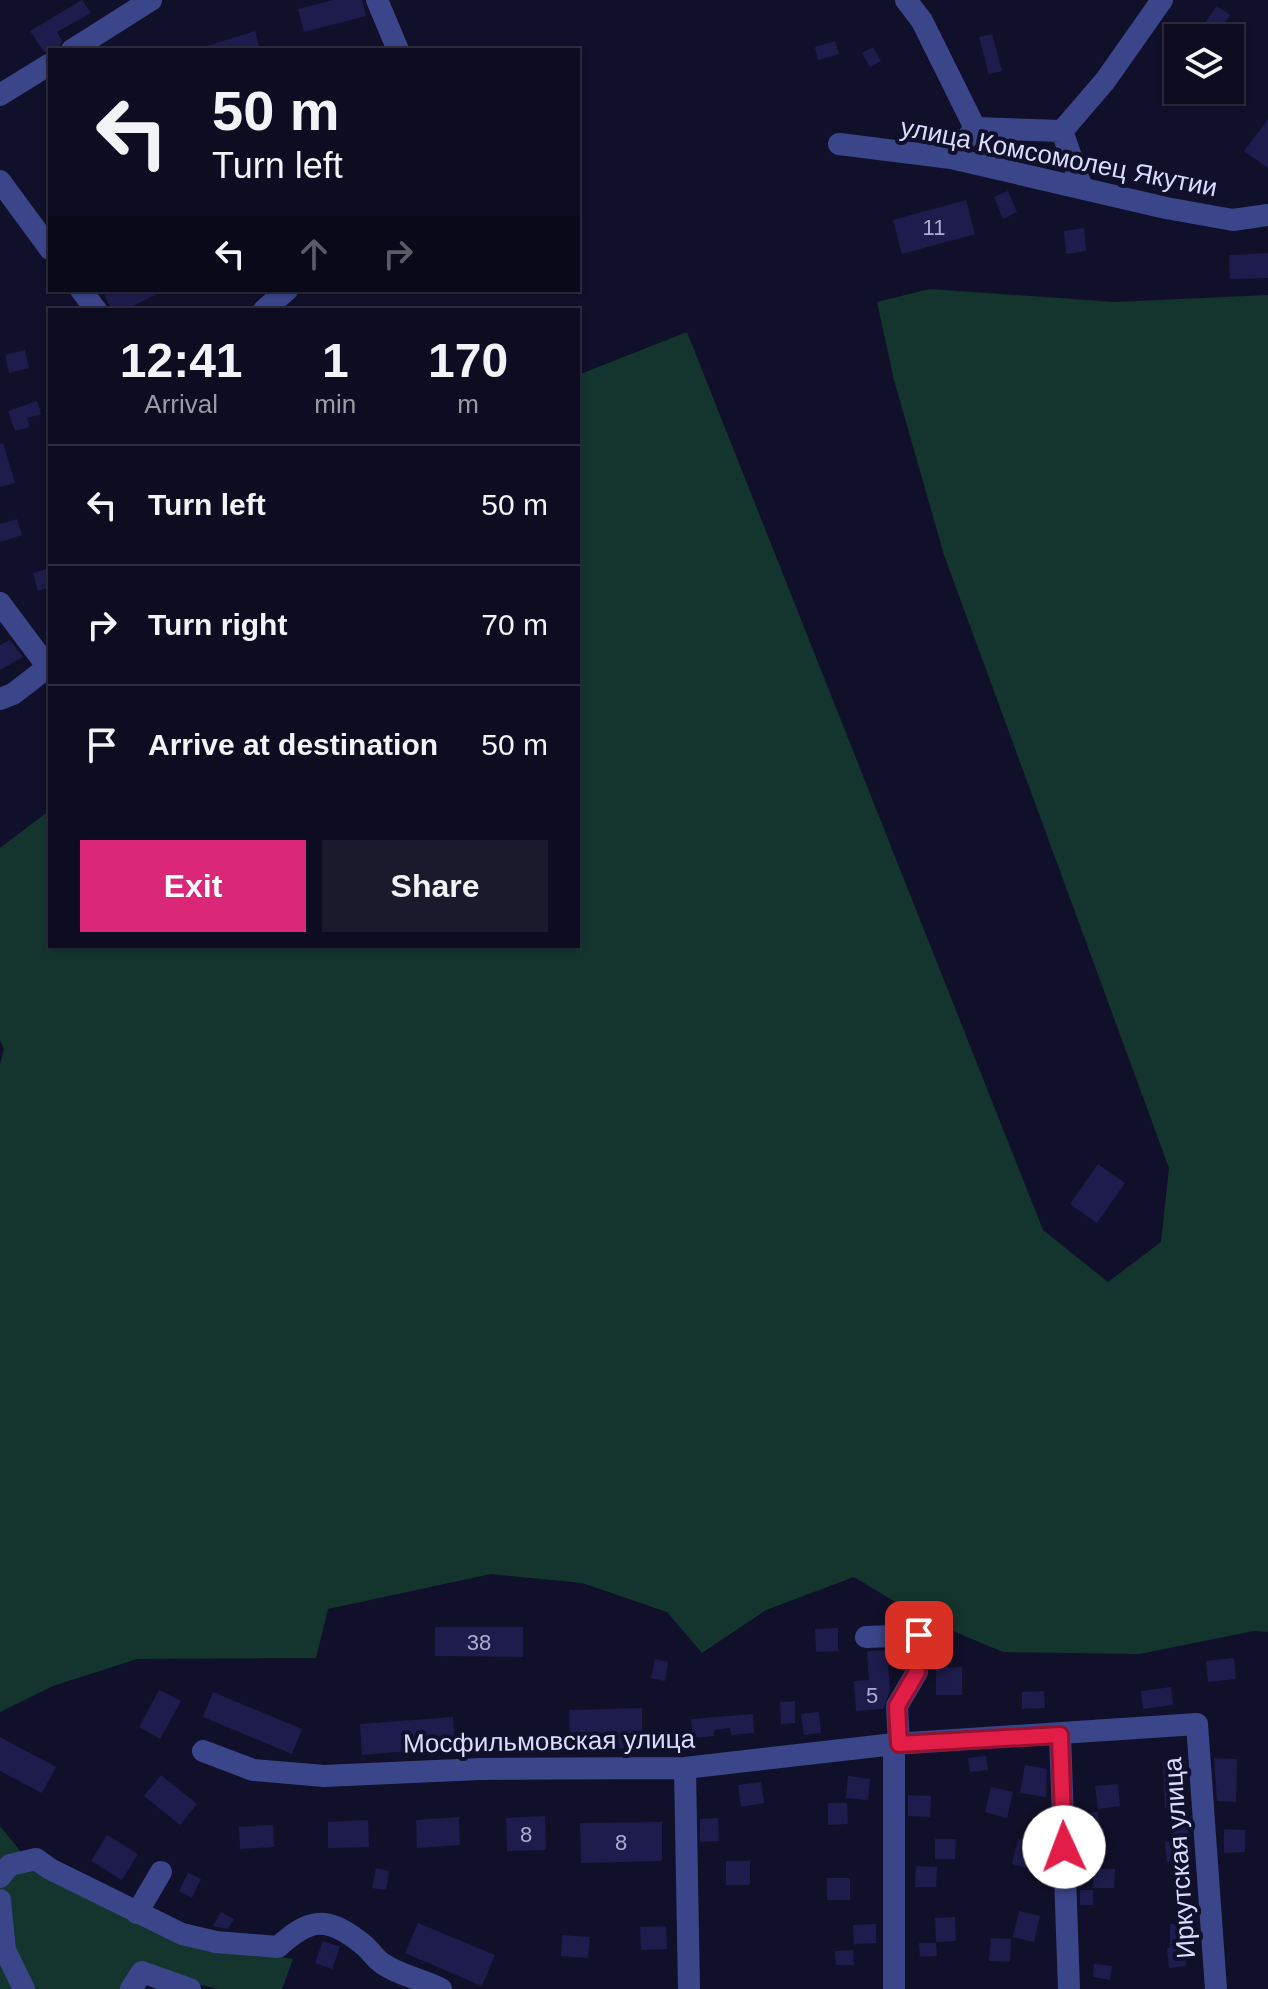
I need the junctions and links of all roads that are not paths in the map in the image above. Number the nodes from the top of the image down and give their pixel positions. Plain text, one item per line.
1 (151, 0) edge
2 (377, 0) edge
3 (906, 0) edge
4 (1162, 0) edge
5 (75, 48) edge
6 (397, 48) edge
7 (48, 65) edge
8 (0, 95) edge
9 (975, 128) junction
10 (1062, 131) junction
11 (839, 144) dead end
12 (951, 158) junction
13 (0, 181) edge
14 (1082, 188) junction
15 (1268, 215) edge
16 (48, 246) edge
17 (285, 292) edge
18 (266, 308) edge
19 (0, 603) edge
20 (48, 668) edge
21 (48, 670) edge
22 (0, 699) edge
23 (866, 1637) dead end
24 (1197, 1724) joint
25 (1060, 1735) junction
26 (897, 1744) junction
27 (203, 1751) dead end
28 (685, 1768) junction
29 (161, 1872) dead end
30 (0, 1877) edge
31 (0, 1900) edge
32 (137, 1913) junction
33 (24, 1989) edge
34 (131, 1989) edge
35 (190, 1989) edge
36 (441, 1989) edge
37 (689, 1989) edge
38 (894, 1989) edge
39 (1069, 1989) edge
40 (1216, 1989) edge

1 - 5 street
2 - 6 street
3 - 9 street
4 - 10 street
7 - 8 street
9 - 10 street
9 - 12 street
10 - 14 street
11 - 12 street, улица Комсомолец Якутии
12 - 14 street, улица Комсомолец Якутии
13 - 16 street
14 - 15 street, улица Комсомолец Якутии
17 - 18 street
19 - 20 street
21 - 22 street
23 - 26 street
24 - 25 street, Мосфильмовская улица
24 - 40 street, Иркутская улица
25 - 26 street, Мосфильмовская улица
25 - 39 street
26 - 28 street, Мосфильмовская улица
26 - 38 street
27 - 28 street, Мосфильмовская улица
28 - 37 street
29 - 32 street
30 - 32 street
31 - 33 street
32 - 36 street
34 - 35 street

